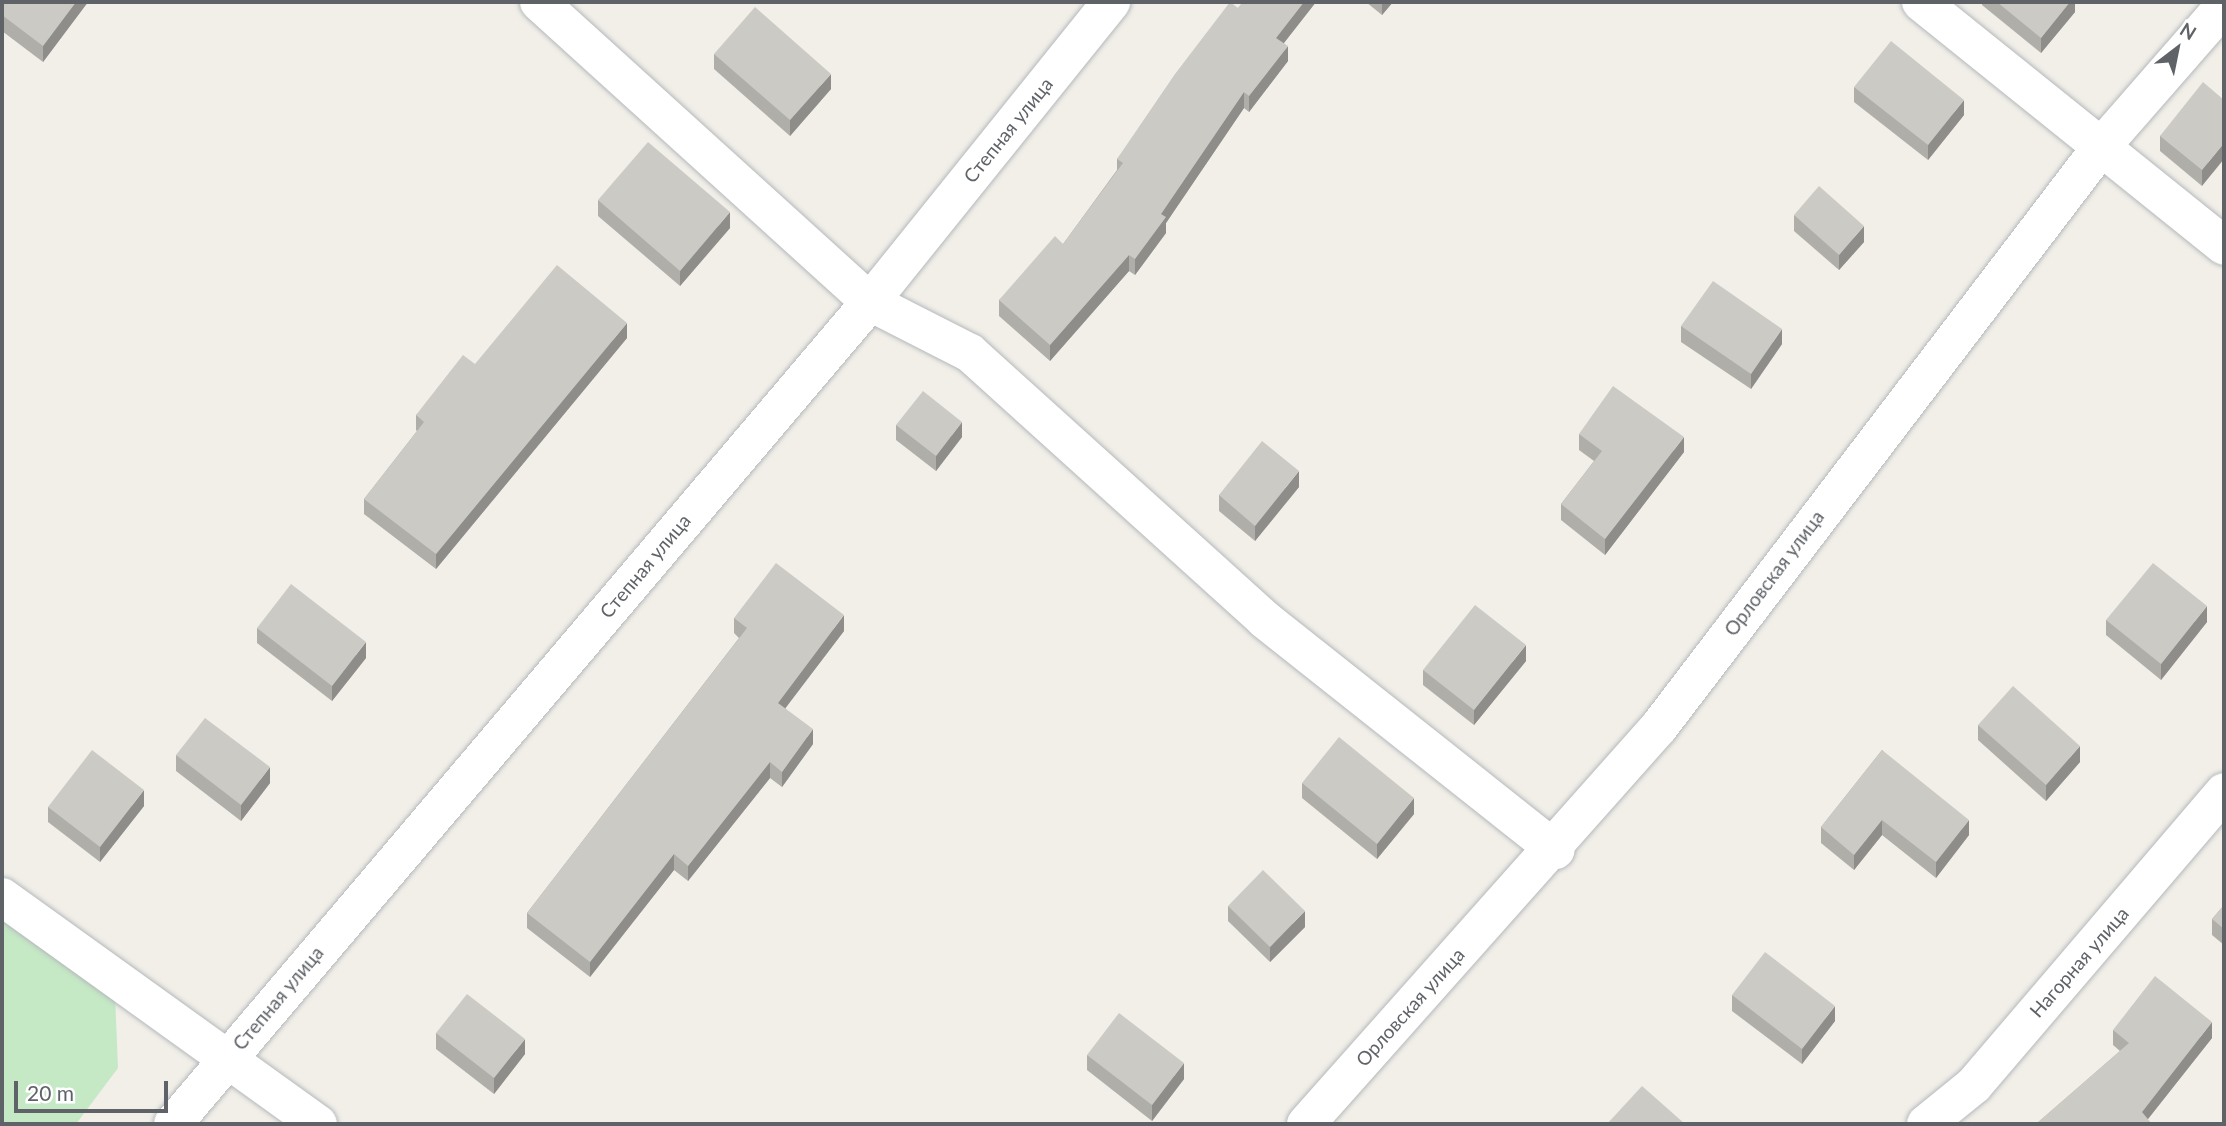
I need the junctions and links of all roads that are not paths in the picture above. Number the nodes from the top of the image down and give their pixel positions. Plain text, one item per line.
1 (539, 2) edge
2 (1111, 2) edge
3 (1921, 2) edge
4 (2224, 6) edge
5 (2102, 146) junction
6 (2224, 246) edge
7 (870, 302) junction
8 (2224, 792) edge
9 (1555, 850) junction
10 (2, 897) edge
11 (226, 1061) junction
12 (173, 1124) edge
13 (318, 1124) edge
14 (1306, 1124) edge
15 (1926, 1124) edge

1 - 7 street
2 - 7 street, Степная улица
3 - 5 street
4 - 5 street, Орловская улица
5 - 6 street
5 - 9 street, Орловская улица
7 - 9 street
7 - 11 street, Степная улица
8 - 15 street, Нагорная улица
9 - 14 street, Орловская улица
10 - 11 street
11 - 12 street, Степная улица
11 - 13 street

